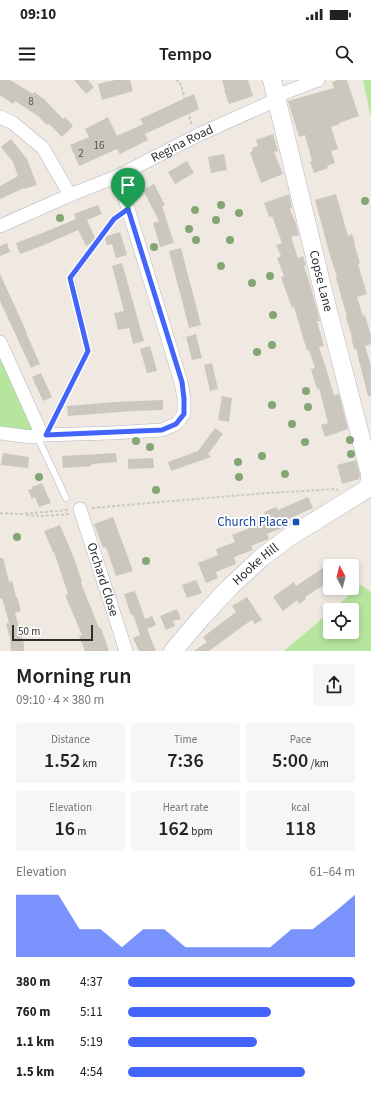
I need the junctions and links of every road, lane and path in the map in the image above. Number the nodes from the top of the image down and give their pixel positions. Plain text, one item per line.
1 (176, 80) edge
2 (318, 80) edge
3 (274, 92) edge
4 (0, 117) edge
5 (198, 135) junction
6 (118, 176) junction
7 (70, 195) junction
8 (128, 209) junction
9 (0, 226) edge
10 (0, 342) edge
11 (0, 433) edge
12 (42, 435) junction
13 (371, 481) edge
14 (66, 498) dead end
15 (351, 499) junction
16 (80, 511) junction
17 (0, 513) edge
18 (19, 514) junction
19 (126, 651) edge
20 (173, 651) edge

1 - 5 path
2 - 3 street, Regina Road
3 - 5 street, Regina Road
3 - 13 street, Copse Lane
4 - 7 street
5 - 6 street, Regina Road
6 - 7 street, Regina Road
6 - 8 street
7 - 9 street, Regina Road
8 - 12 lane
8 - 12 street
10 - 12 street
11 - 12 street
12 - 14 lane
13 - 15 street, Hooke Hill
15 - 16 path
15 - 20 street, Hooke Hill
16 - 18 path
16 - 18 path
16 - 19 street, Orchard Close
17 - 18 path

